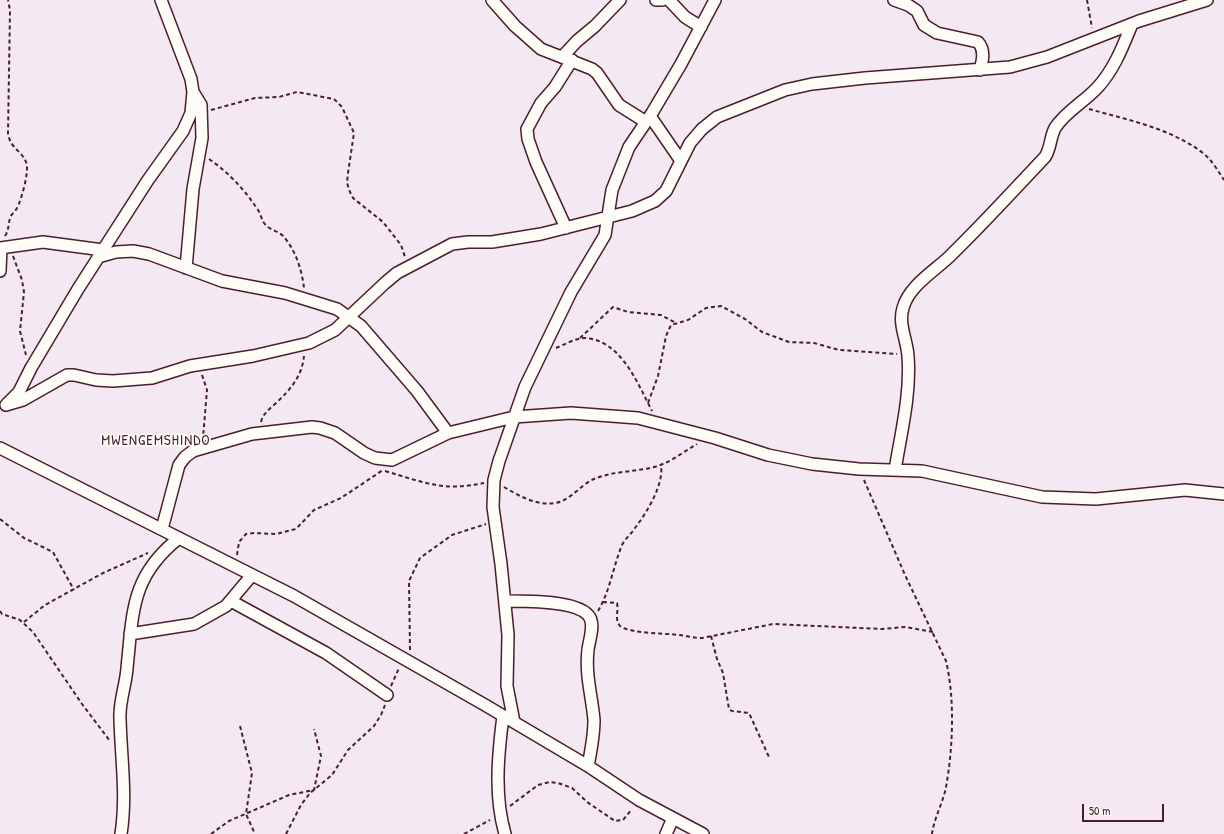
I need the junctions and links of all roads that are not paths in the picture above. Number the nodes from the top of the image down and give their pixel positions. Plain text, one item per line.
1 (161, 0) edge
2 (492, 0) edge
3 (620, 0) edge
4 (656, 0) edge
5 (662, 0) edge
6 (669, 0) edge
7 (715, 0) edge
8 (894, 0) edge
9 (1207, 0) edge
10 (1132, 24) junction
11 (701, 27) junction
12 (568, 58) junction
13 (980, 70) junction
14 (193, 92) junction
15 (648, 119) junction
16 (681, 161) junction
17 (609, 218) junction
18 (566, 228) junction
19 (4, 245) edge
20 (101, 254) junction
21 (186, 268) junction
22 (0, 271) edge
23 (350, 316) junction
24 (3, 406) edge
25 (514, 417) junction
26 (448, 433) junction
27 (0, 448) edge
28 (895, 470) junction
29 (1224, 494) edge
30 (162, 529) junction
31 (179, 538) junction
32 (252, 575) junction
33 (231, 601) junction
34 (505, 601) junction
35 (130, 634) junction
36 (387, 695) road end
37 (503, 716) junction
38 (514, 722) junction
39 (588, 766) junction
40 (673, 818) junction
41 (700, 833) edge
42 (121, 834) edge
43 (505, 834) edge
44 (666, 834) edge

1 - 14 street
2 - 12 street
3 - 12 street
4 - 5 street
6 - 11 street
7 - 11 street
8 - 13 street
9 - 10 street
10 - 13 street
10 - 28 street
11 - 15 street
12 - 15 street
12 - 18 street
13 - 16 street
14 - 20 street
14 - 21 street
15 - 16 street
15 - 17 street
16 - 17 street
17 - 18 street
17 - 25 street
18 - 23 street
19 - 20 street
19 - 22 street
20 - 21 street
20 - 24 street
21 - 23 street
23 - 24 street
23 - 26 street
25 - 26 street
25 - 28 street
25 - 34 street
26 - 30 street
27 - 30 street
28 - 29 street
30 - 31 street
31 - 32 street
31 - 35 street
32 - 33 street
32 - 37 street
33 - 35 street
33 - 36 street
34 - 38 street
34 - 39 street
35 - 42 street
37 - 38 street
37 - 43 street
38 - 39 street
39 - 40 street
40 - 41 street
40 - 44 street

